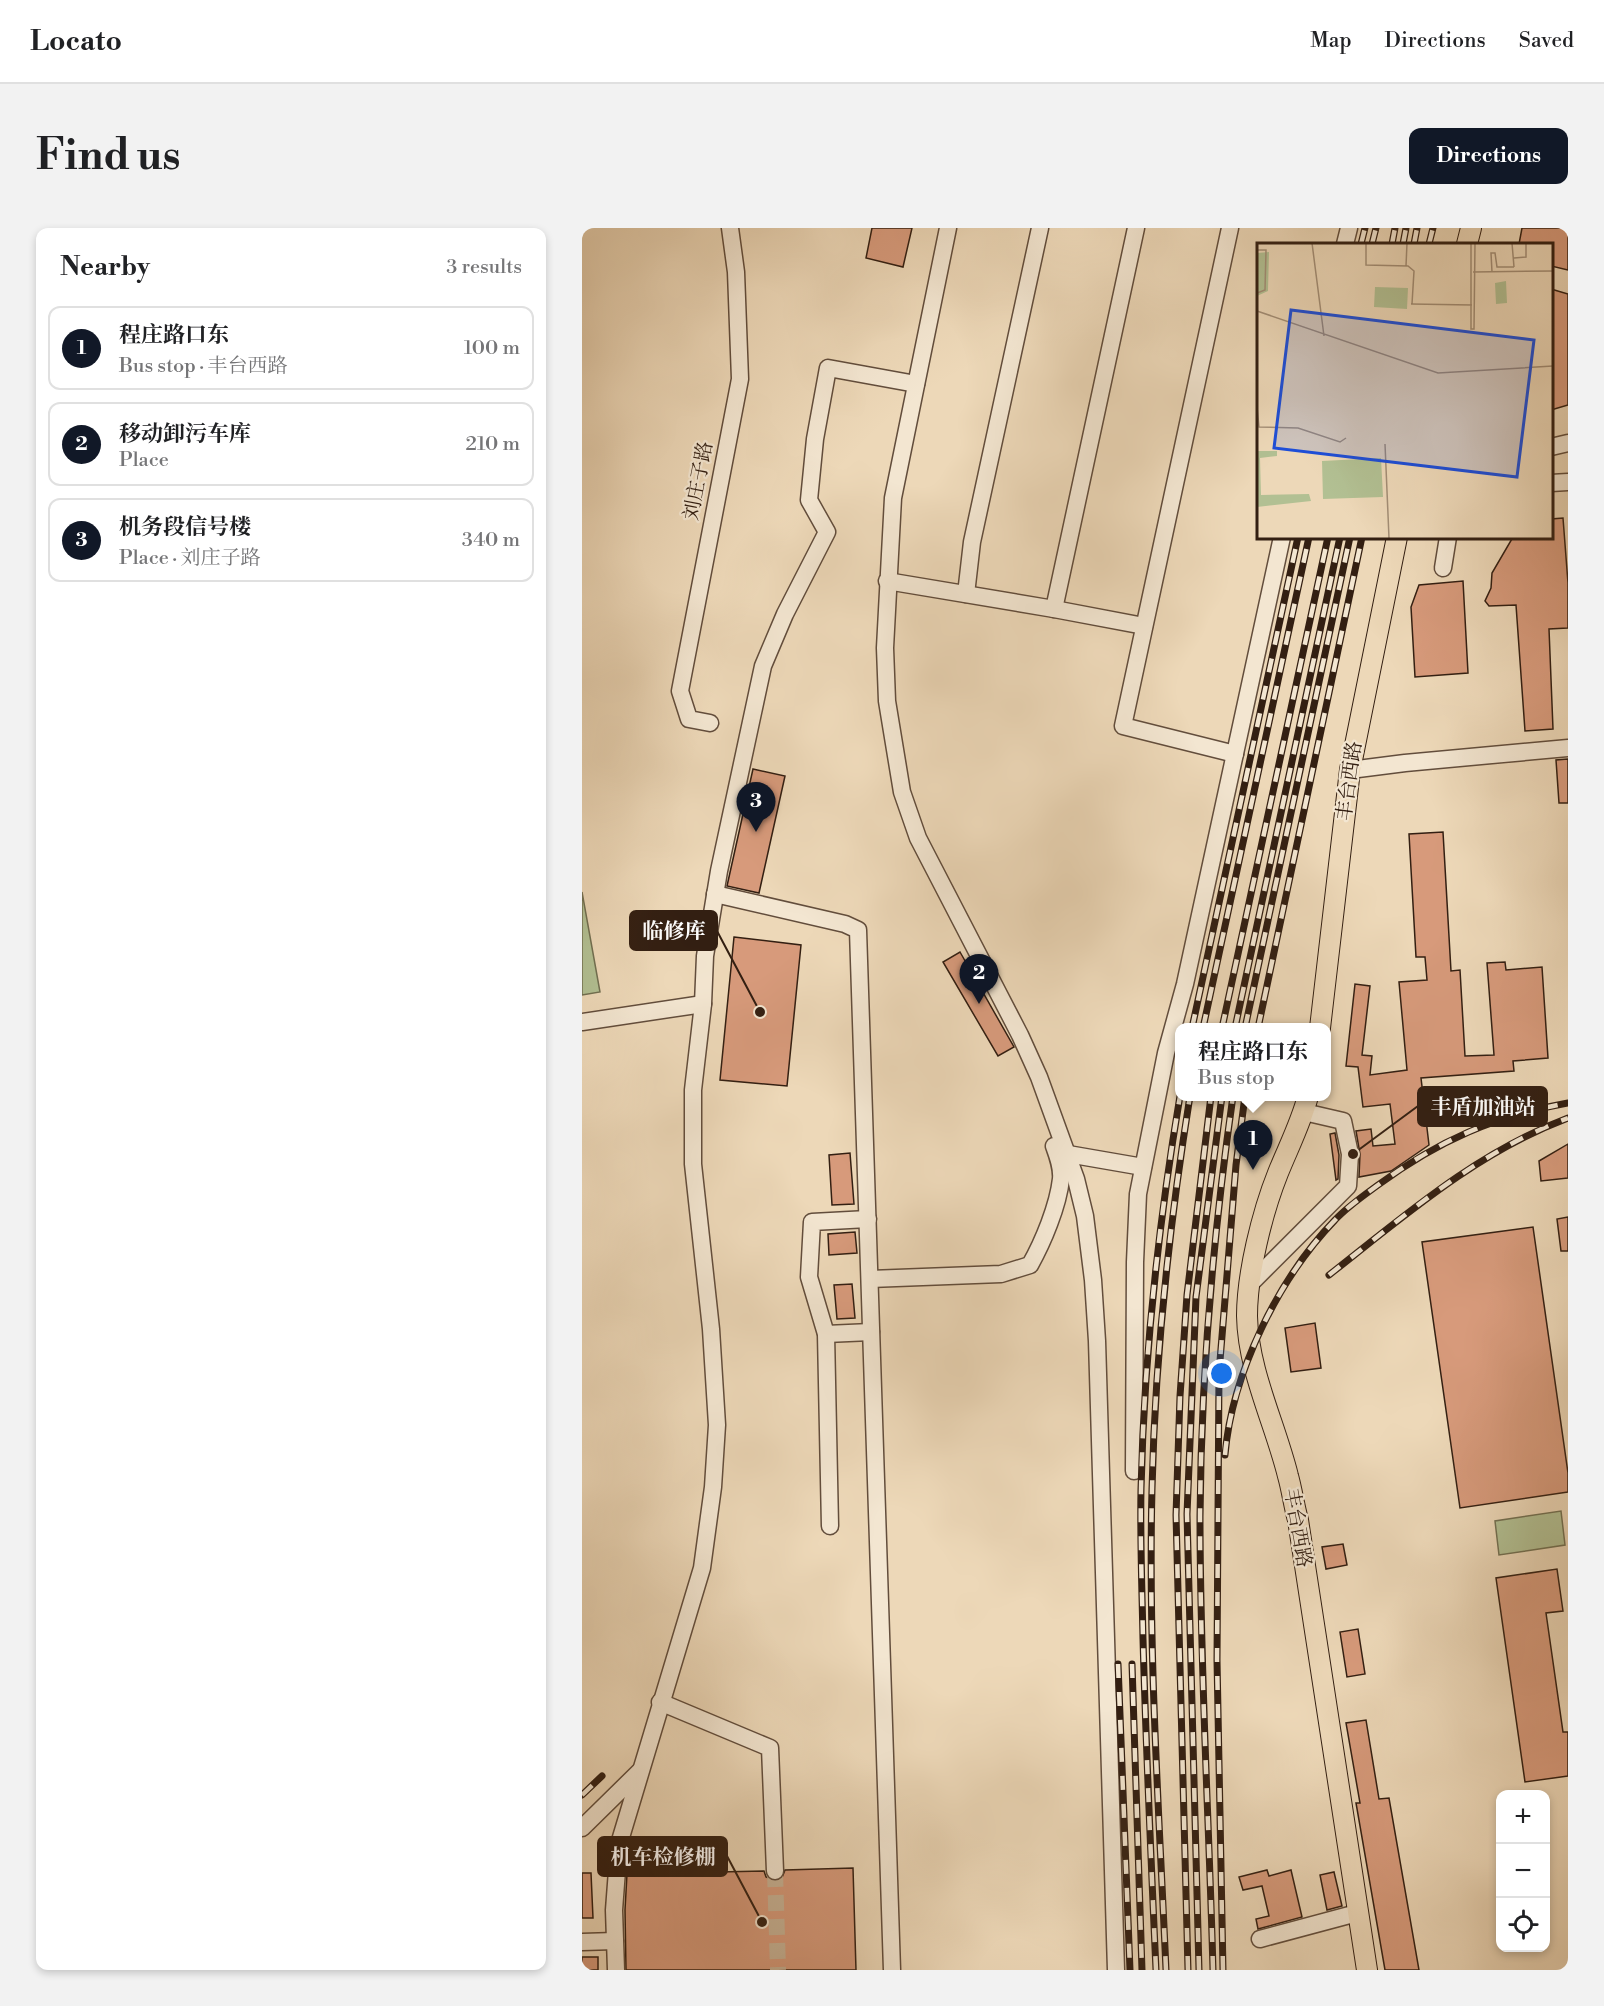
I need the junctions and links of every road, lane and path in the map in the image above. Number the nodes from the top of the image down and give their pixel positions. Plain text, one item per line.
1 (730, 228) edge
2 (948, 228) edge
3 (1040, 228) edge
4 (1136, 228) edge
5 (1230, 228) edge
6 (1349, 228) edge
7 (1471, 228) edge
8 (1346, 243) edge
9 (1467, 243) edge
10 (916, 384) junction
11 (1568, 443) edge
12 (1553, 447) edge
13 (1568, 482) edge
14 (1553, 483) edge
15 (1282, 538) edge
16 (1397, 538) edge
17 (1448, 538) edge
18 (1443, 568) dead end
19 (887, 581) junction
20 (966, 594) junction
21 (1054, 609) junction
22 (1144, 626) junction
23 (710, 723) dead end
24 (1568, 748) edge
25 (1235, 754) junction
26 (1350, 770) junction
27 (716, 894) junction
28 (703, 1004) junction
29 (582, 1022) edge
30 (1321, 1023) edge
31 (1039, 1077) junction
32 (1306, 1104) edge
33 (1068, 1154) junction
34 (1143, 1167) junction
35 (868, 1220) junction
36 (870, 1279) junction
37 (1250, 1284) junction
38 (872, 1332) junction
39 (826, 1334) junction
40 (1134, 1471) dead end
41 (830, 1526) dead end
42 (660, 1702) junction
43 (640, 1770) junction
44 (582, 1828) edge
45 (775, 1871) tunnel mouth
46 (1357, 1913) junction
47 (1260, 1939) dead end
48 (615, 1941) junction
49 (582, 1942) edge
50 (616, 1970) edge
51 (892, 1970) edge
52 (1116, 1970) edge
53 (1368, 1970) edge

1 - 23 street, 刘庄子路
2 - 10 street
3 - 20 street
4 - 21 street
5 - 22 street
6 - 8 street
7 - 9 main road
10 - 19 street
10 - 27 street
11 - 12 street
13 - 14 street
15 - 25 street
16 - 26 main road, 丰台西路
17 - 18 street
19 - 20 street
19 - 31 street
20 - 21 street
21 - 22 street
22 - 25 street
24 - 26 street
25 - 34 street
26 - 30 main road, 丰台西路
27 - 28 street
27 - 35 street
28 - 29 street
28 - 42 street
31 - 33 street
31 - 36 street
32 - 37 main road, 丰台西路
32 - 37 street
33 - 34 street
33 - 52 street
34 - 40 street
35 - 36 street
35 - 39 street
36 - 38 street
37 - 46 main road, 丰台西路
38 - 39 street
38 - 51 street
39 - 41 street
42 - 43 street
42 - 45 street
43 - 44 street
43 - 48 street
46 - 47 street
46 - 53 main road, 丰台西路
48 - 49 street
48 - 50 street

